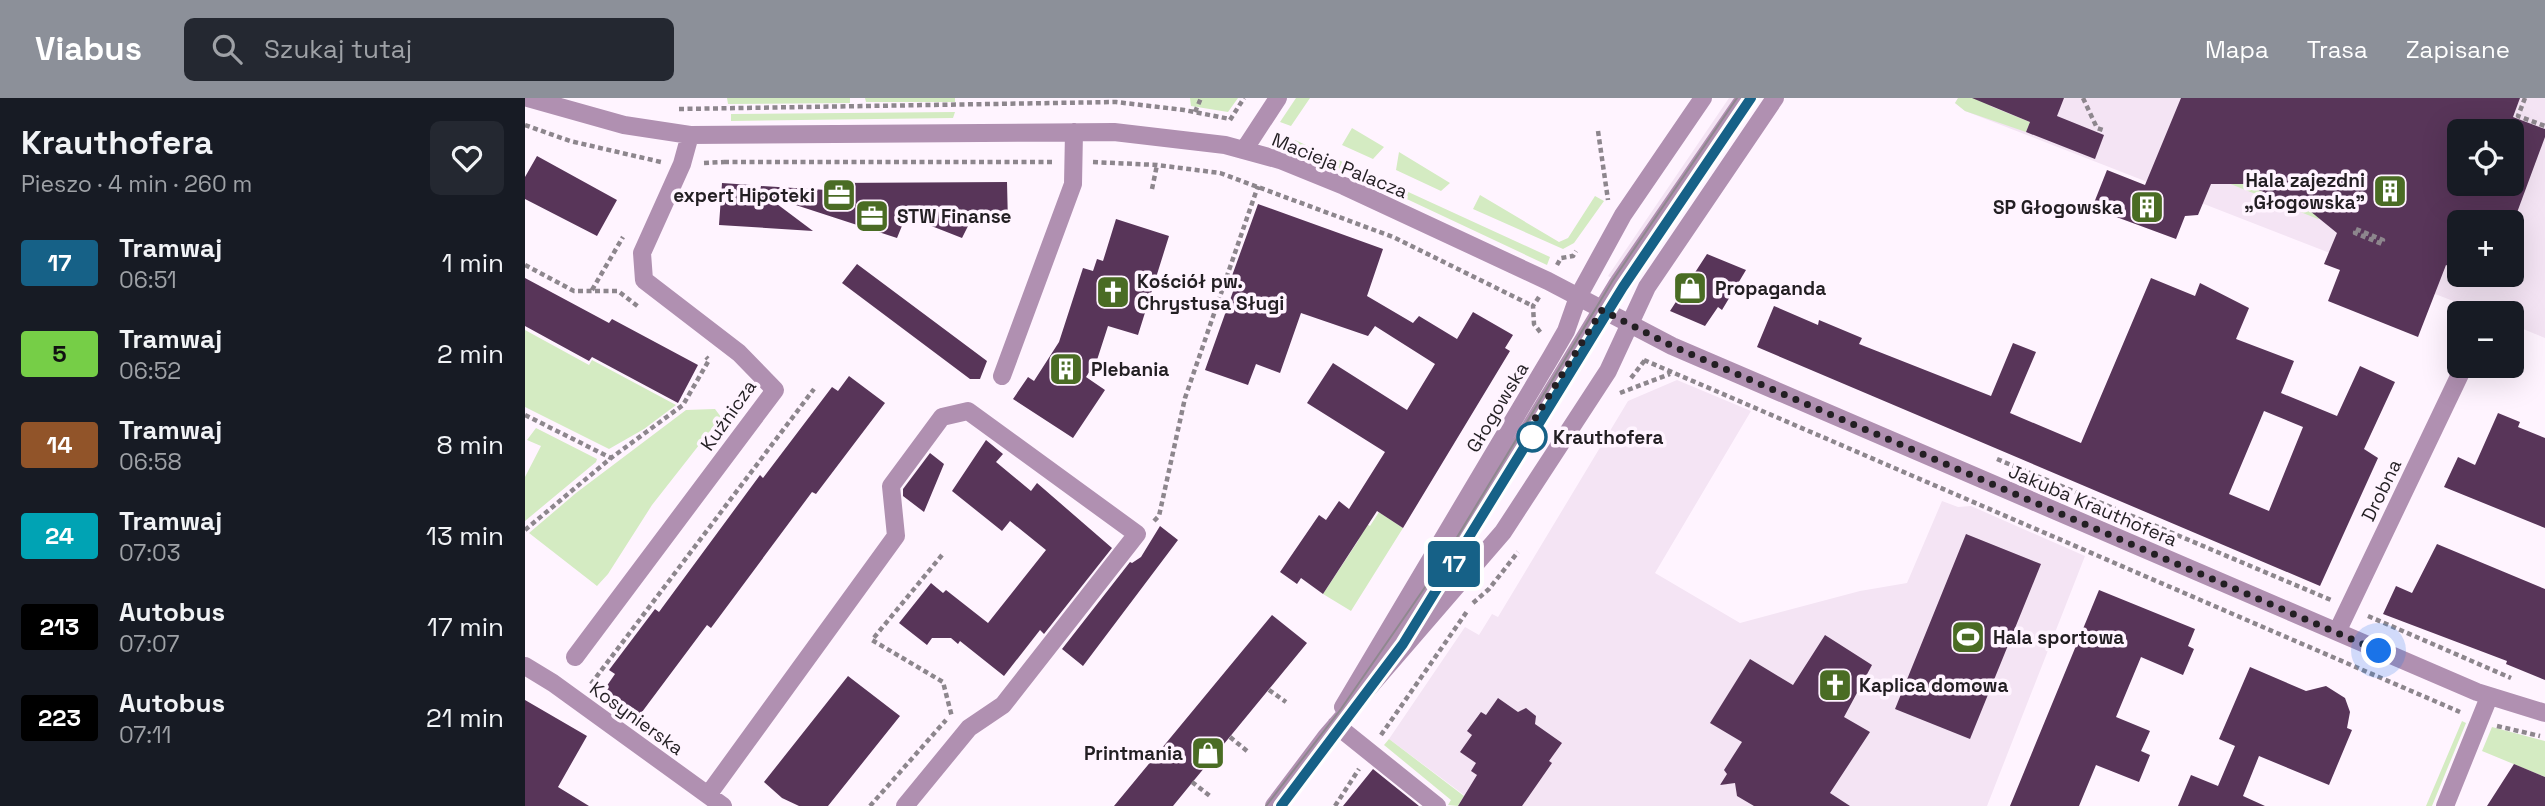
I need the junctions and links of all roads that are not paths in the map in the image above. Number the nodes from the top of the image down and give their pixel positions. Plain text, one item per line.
1 (529, 98) edge
2 (1278, 98) edge
3 (1703, 98) edge
4 (1745, 98) edge
5 (1775, 98) edge
6 (1074, 132) junction
7 (690, 135) junction
8 (1244, 150) junction
9 (1578, 297) junction
10 (1602, 310) junction
11 (1628, 324) junction
12 (1002, 376) dead end
13 (2458, 378) edge
14 (2337, 632) junction
15 (575, 657) dead end
16 (525, 666) edge
17 (2489, 697) junction
18 (2545, 712) edge
19 (1331, 731) junction
20 (715, 801) edge
21 (905, 806) edge
22 (1273, 806) edge
23 (1437, 806) edge
24 (2445, 806) edge

1 - 7 street, Macieja Palacza
2 - 8 street
3 - 9 street, Głogowska
4 - 10 street
5 - 11 street, Głogowska
6 - 7 street, Macieja Palacza
6 - 8 street, Macieja Palacza
6 - 12 street
7 - 15 street, Kuźnicza
8 - 9 street, Macieja Palacza
9 - 10 street, Macieja Palacza
9 - 19 street, Głogowska
10 - 11 street, Jakuba Krauthofera
10 - 19 street
11 - 14 street, Jakuba Krauthofera
11 - 19 street, Głogowska
13 - 14 street, Drobna
14 - 17 street, Jakuba Krauthofera
16 - 20 street, Kosynierska
17 - 18 street, Jakuba Krauthofera
17 - 24 street
19 - 22 street, Głogowska
19 - 23 street
20 - 21 street

